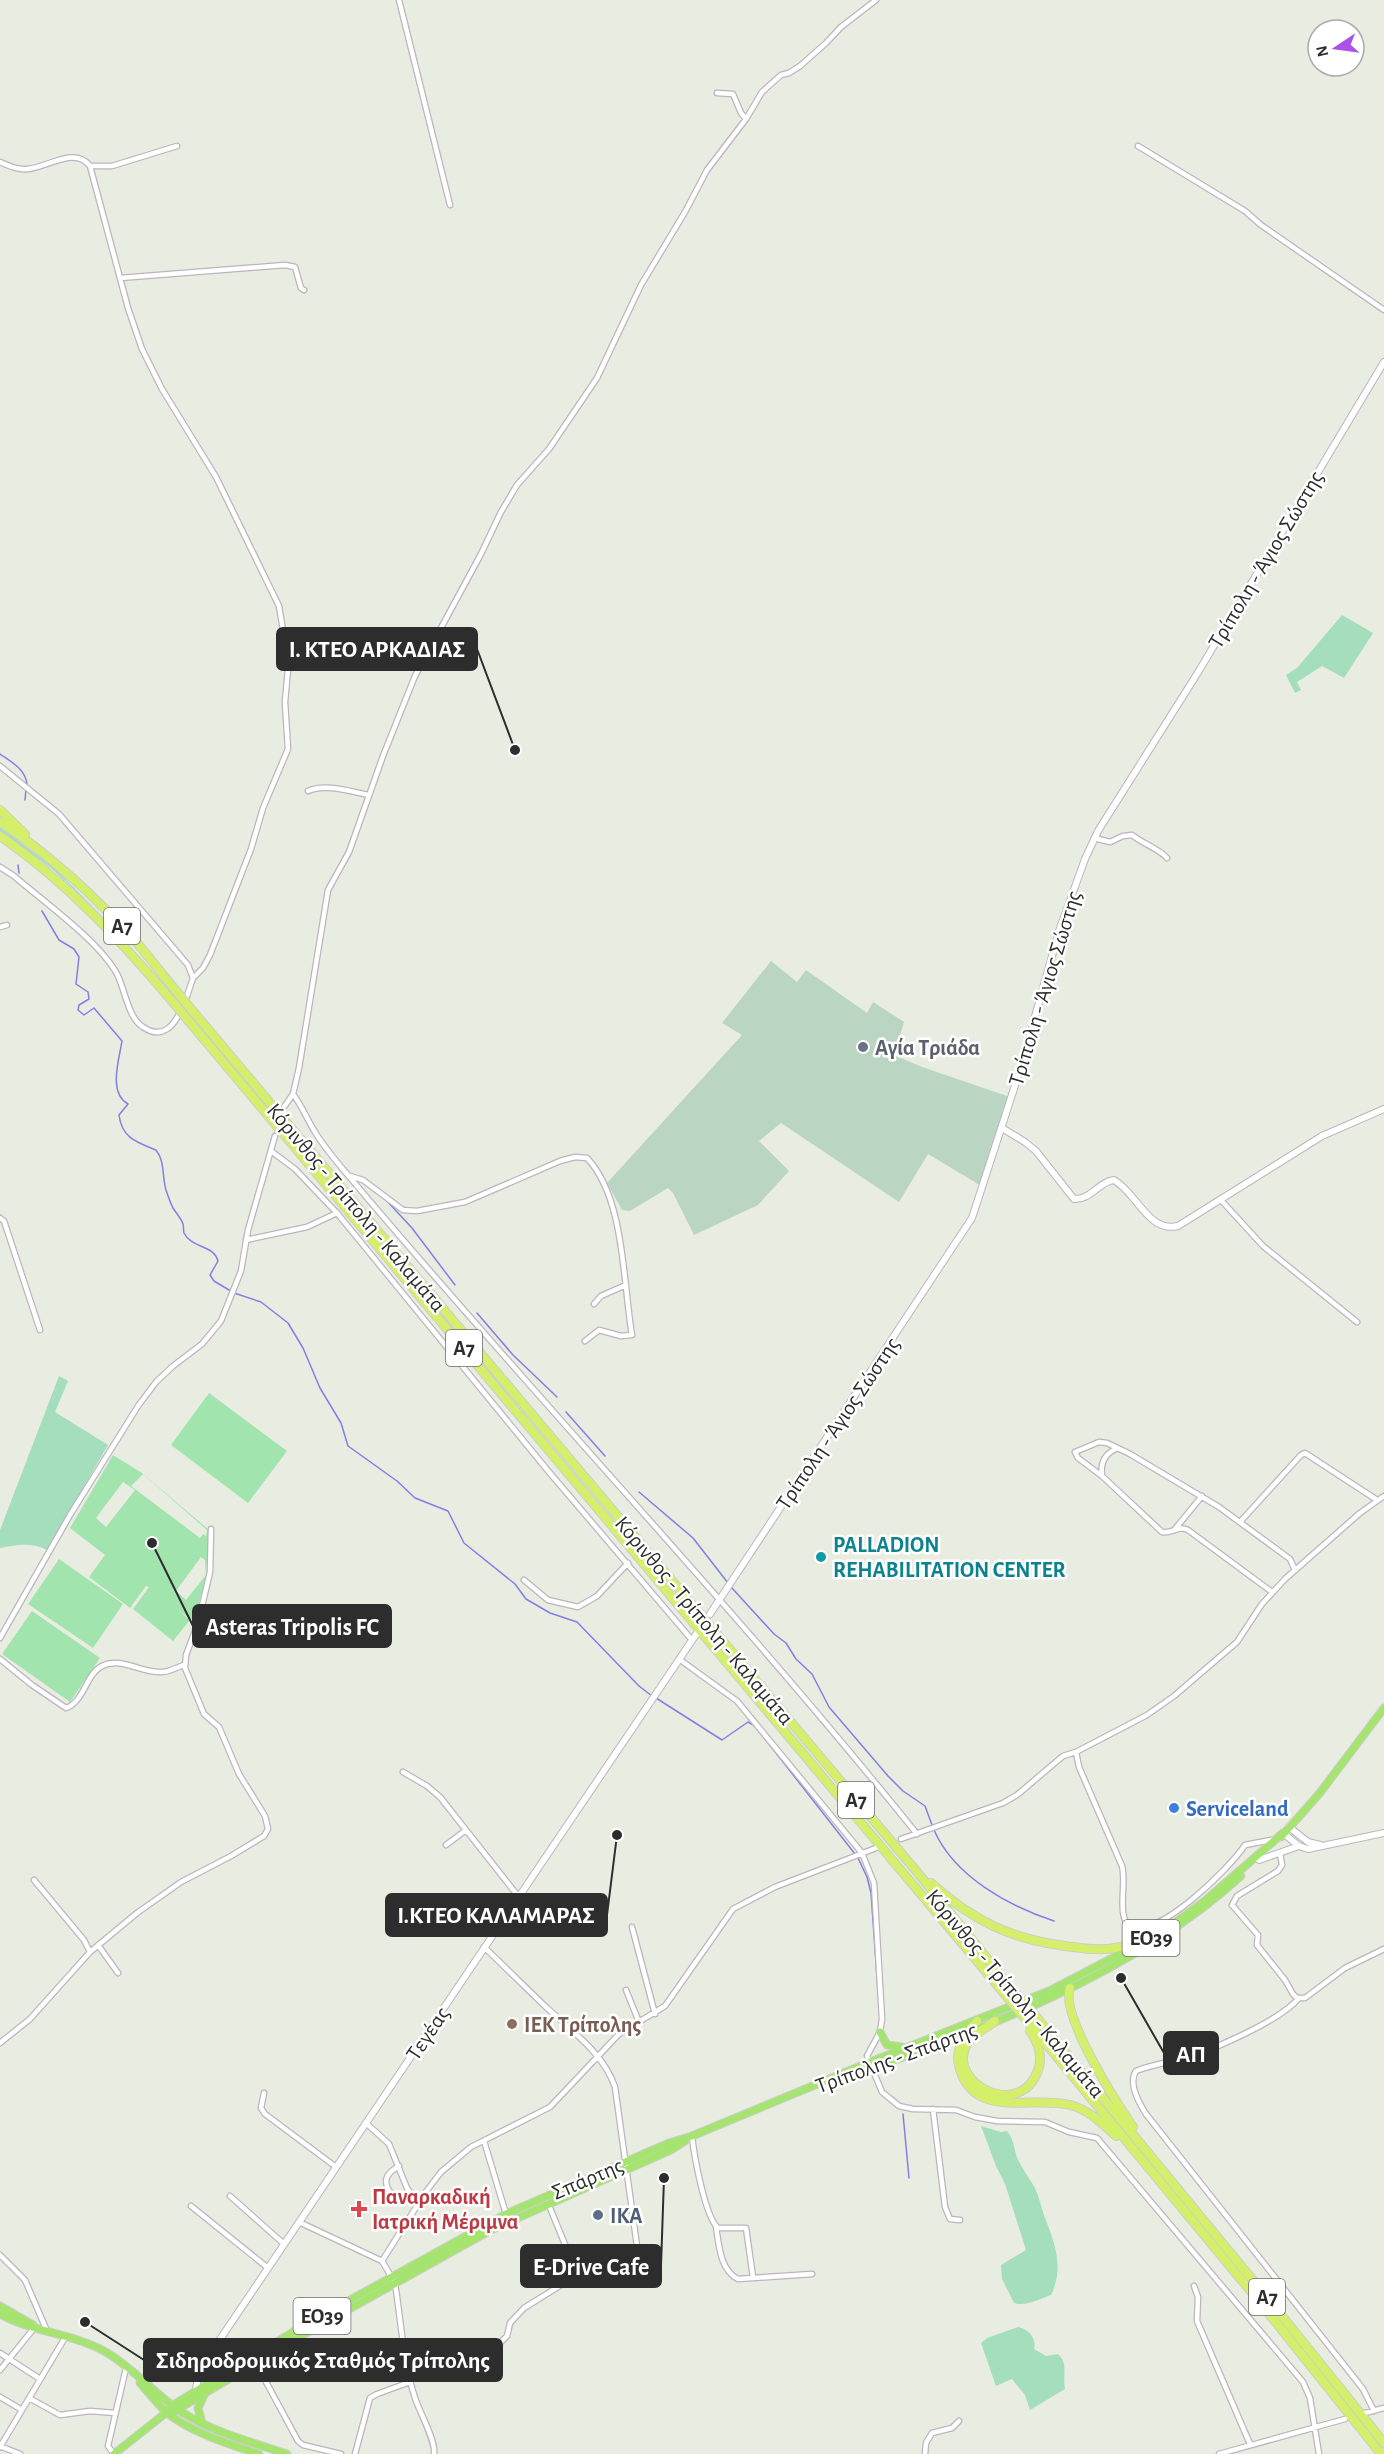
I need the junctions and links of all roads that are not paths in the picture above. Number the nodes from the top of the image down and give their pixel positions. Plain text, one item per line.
1 (399, 0) edge
2 (876, 0) edge
3 (717, 93) dead end
4 (746, 119) junction
5 (177, 146) dead end
6 (1138, 146) dead end
7 (0, 162) edge
8 (90, 166) junction
9 (450, 205) dead end
10 (120, 278) junction
11 (304, 290) dead end
12 (1384, 310) edge
13 (1384, 362) edge
14 (0, 766) edge
15 (308, 791) dead end
16 (369, 795) junction
17 (0, 810) edge
18 (0, 822) edge
19 (0, 838) edge
20 (1094, 838) junction
21 (1167, 858) dead end
22 (55, 863) junction
23 (0, 867) edge
24 (7, 925) dead end
25 (0, 927) edge
26 (194, 978) junction
27 (293, 1094) junction
28 (284, 1107) tunnel mouth
29 (1384, 1108) edge
30 (1002, 1128) junction
31 (275, 1136) tunnel mouth
32 (271, 1151) junction
33 (348, 1175) junction
34 (1221, 1199) junction
35 (337, 1213) junction
36 (0, 1218) edge
37 (246, 1240) junction
38 (626, 1285) junction
39 (594, 1304) dead end
40 (1357, 1322) dead end
41 (40, 1330) dead end
42 (585, 1341) dead end
43 (1119, 1448) junction
44 (1102, 1476) junction
45 (1202, 1496) junction
46 (1384, 1496) edge
47 (1377, 1500) junction
48 (1240, 1522) junction
49 (211, 1529) dead end
50 (1175, 1529) junction
51 (628, 1563) junction
52 (1295, 1570) junction
53 (525, 1581) dead end
54 (1272, 1592) junction
55 (720, 1599) junction
56 (710, 1614) dead end
57 (697, 1633) dead end
58 (0, 1638) edge
59 (692, 1640) junction
60 (0, 1659) edge
61 (679, 1659) junction
62 (184, 1665) junction
63 (1384, 1708) edge
64 (1076, 1752) junction
65 (403, 1772) dead end
66 (1289, 1827) junction
67 (466, 1830) junction
68 (1283, 1833) junction
69 (1384, 1833) edge
70 (917, 1834) junction
71 (1299, 1836) junction
72 (901, 1839) dead end
73 (1274, 1839) junction
74 (446, 1845) dead end
75 (1253, 1845) junction
76 (1324, 1845) junction
77 (1299, 1846) junction
78 (876, 1848) dead end
79 (1280, 1853) junction
80 (861, 1854) junction
81 (1258, 1857) junction
82 (912, 1866) junction
83 (34, 1880) dead end
84 (518, 1896) junction
85 (1174, 1923) junction
86 (632, 1927) dead end
87 (98, 1946) junction
88 (484, 1947) junction
89 (1384, 1949) edge
90 (90, 1952) junction
91 (118, 1973) dead end
92 (1070, 1988) junction
93 (626, 1990) dead end
94 (1012, 1996) junction
95 (1299, 1998) junction
96 (655, 2014) junction
97 (977, 2021) junction
98 (995, 2021) junction
99 (639, 2022) junction
100 (1026, 2023) junction
101 (967, 2031) junction
102 (880, 2032) junction
103 (0, 2043) edge
104 (907, 2047) junction
105 (598, 2057) junction
106 (869, 2066) junction
107 (264, 2093) dead end
108 (794, 2095) joint
109 (933, 2109) junction
110 (366, 2123) junction
111 (692, 2136) junction
112 (484, 2141) junction
113 (1138, 2156) junction
114 (399, 2166) junction
115 (625, 2166) junction
116 (336, 2167) junction
117 (1160, 2167) junction
118 (390, 2192) dead end
119 (230, 2196) dead end
120 (418, 2204) junction
121 (548, 2204) junction
122 (191, 2206) dead end
123 (506, 2214) junction
124 (960, 2220) dead end
125 (299, 2222) junction
126 (716, 2227) junction
127 (284, 2244) junction
128 (0, 2255) edge
129 (382, 2261) junction
130 (268, 2268) junction
131 (812, 2274) dead end
132 (578, 2276) junction
133 (753, 2277) junction
134 (394, 2280) junction
135 (1194, 2286) dead end
136 (0, 2306) edge
137 (0, 2314) edge
138 (35, 2327) junction
139 (47, 2331) junction
140 (66, 2336) junction
141 (404, 2345) junction
142 (0, 2353) edge
143 (9, 2359) junction
144 (253, 2359) junction
145 (204, 2363) junction
146 (126, 2368) junction
147 (0, 2370) edge
148 (216, 2378) junction
149 (40, 2379) junction
150 (411, 2382) junction
151 (196, 2390) junction
152 (208, 2391) junction
153 (0, 2397) edge
154 (29, 2398) junction
155 (175, 2407) junction
156 (1384, 2408) edge
157 (22, 2410) junction
158 (1374, 2411) junction
159 (115, 2412) junction
160 (167, 2412) junction
161 (1365, 2413) dead end
162 (1345, 2419) dead end
163 (959, 2421) dead end
164 (202, 2423) junction
165 (1315, 2427) junction
166 (1384, 2443) edge
167 (1250, 2444) junction
168 (0, 2446) edge
169 (20, 2454) edge
170 (114, 2454) edge
171 (259, 2454) edge
172 (287, 2454) edge
173 (341, 2454) edge
174 (355, 2454) edge
175 (434, 2454) edge
176 (925, 2454) edge
177 (1219, 2454) edge
178 (1320, 2454) edge
179 (1381, 2454) edge

1 - 9 street
2 - 4 street
3 - 4 street
4 - 16 street
5 - 8 street
6 - 12 street
7 - 8 street
8 - 10 street
10 - 11 street
10 - 26 street
13 - 20 main road, Τρίπολη - Άγιος Σώστης
14 - 26 street
15 - 16 street
16 - 27 street
17 - 22 highway
18 - 22 highway, Κόρινθος - Τρίπολη - Καλαμάτα / Α7
19 - 94 highway, Κόρινθος - Τρίπολη - Καλαμάτα / Α7, bridge
20 - 21 street
20 - 30 main road, Τρίπολη - Άγιος Σώστης
22 - 82 highway, Κόρινθος - Τρίπολη - Καλαμάτα / Α7, bridge
23 - 26 street
24 - 25 street
27 - 28 street
27 - 33 street
29 - 34 main road
30 - 34 main road
30 - 55 main road, Τρίπολη - Άγιος Σώστης
31 - 32 street
32 - 35 street
32 - 37 street
33 - 38 street
33 - 55 street
34 - 40 street
35 - 37 street
35 - 51 street
36 - 41 street
37 - 58 street
38 - 39 street
38 - 42 street
43 - 44 street
43 - 44 street
43 - 45 street
44 - 50 street
45 - 48 street
45 - 50 street
46 - 47 street
47 - 48 street
47 - 52 street
48 - 52 street
49 - 62 street
50 - 54 street
51 - 53 street
51 - 59 street
52 - 54 street
54 - 64 street
55 - 56 main road, Τρίπολη - Άγιος Σώστης
55 - 70 street
57 - 59 main road
59 - 61 main road
60 - 62 street
61 - 80 street
61 - 84 main road, Τεγέας
62 - 87 street
63 - 66 main road, Τρίπολης - Σπάρτης / ΕΟ39
64 - 70 street
64 - 75 street
65 - 67 street
66 - 68 main road, Τρίπολης - Σπάρτης / ΕΟ39
66 - 71 main road
67 - 74 street
67 - 84 street
68 - 73 main road, Τρίπολης - Σπάρτης / ΕΟ39
68 - 77 main road
68 - 81 main road, Τρίπολης - Σπάρτης / ΕΟ39
69 - 76 main road
70 - 72 street
71 - 76 main road
71 - 77 main road
73 - 75 street
73 - 81 main road, Τρίπολης - Σπάρτης / ΕΟ39
75 - 81 street
76 - 77 main road
77 - 79 main road
78 - 80 street
79 - 81 main road
79 - 95 street
80 - 96 street
80 - 102 street
81 - 85 main road, Τρίπολης - Σπάρτης / ΕΟ39
81 - 92 main road, Τρίπολης - Σπάρτης / ΕΟ39
82 - 85 highway
82 - 94 highway, Κόρινθος - Τρίπολη - Καλαμάτα / Α7
83 - 90 street
84 - 88 main road, Τεγέας
85 - 97 main road, Τρίπολης - Σπάρτης / ΕΟ39
86 - 96 street
87 - 90 street
87 - 91 street
88 - 105 street
88 - 110 main road, Τεγέας
89 - 95 street
90 - 103 street
92 - 98 main road, Τρίπολης - Σπάρτης / ΕΟ39
92 - 117 highway
93 - 99 street
94 - 100 highway, Κόρινθος - Τρίπολη - Καλαμάτα / Α7, bridge
94 - 117 highway, Κόρινθος - Τρίπολη - Καλαμάτα / Α7, bridge
95 - 158 street
96 - 99 street
97 - 101 highway
97 - 104 main road, Τρίπολης - Σπάρτης / ΕΟ39
98 - 100 highway
98 - 101 main road, Τρίπολης - Σπάρτης / ΕΟ39
99 - 105 street
100 - 113 highway, Κόρινθος - Τρίπολη - Καλαμάτα / Α7
101 - 106 main road, Τρίπολης - Σπάρτης / ΕΟ39
101 - 113 highway
102 - 104 main road
102 - 106 street
104 - 106 main road, Τρίπολης - Σπάρτης / ΕΟ39
105 - 112 street
105 - 115 street
106 - 108 main road, Τρίπολης - Σπάρτης / ΕΟ39
106 - 109 street
107 - 116 street
108 - 111 main road, Σπάρτης / ΕΟ39
109 - 124 street
109 - 165 street
110 - 114 street
110 - 116 main road, Τεγέας
111 - 115 main road, Σπάρτης / ΕΟ39
111 - 126 street
112 - 120 street
112 - 123 street
113 - 179 highway, Κόρινθος - Τρίπολη - Καλαμάτα / Α7
114 - 118 street
114 - 120 street
115 - 121 main road, Σπάρτης / ΕΟ39
115 - 123 main road, Σπάρτης / ΕΟ39
115 - 132 street
116 - 125 main road, Τεγέας
117 - 166 highway, Κόρινθος - Τρίπολη - Καλαμάτα / Α7
119 - 127 street
120 - 129 street
121 - 132 street
121 - 134 main road, Σπάρτης / ΕΟ39
122 - 130 street
123 - 134 main road, Σπάρτης / ΕΟ39
125 - 127 main road, Τεγέας
125 - 129 street
126 - 133 street
126 - 133 street
127 - 130 main road, Τεγέας
128 - 139 street
129 - 134 street
130 - 145 main road, Τεγέας
131 - 133 street
132 - 141 street
134 - 141 street
134 - 144 main road, Σπάρτης / ΕΟ39
135 - 167 street
136 - 138 main road
137 - 138 main road
138 - 139 main road
138 - 143 street
139 - 140 main road
140 - 146 main road
140 - 149 street
141 - 150 street
142 - 143 street
143 - 147 street
143 - 149 street
144 - 148 main road, Σπάρτης / ΕΟ39
144 - 152 main road, Σπάρτης / ΕΟ39
144 - 173 street
145 - 148 main road
145 - 151 main road, Τεγέας
146 - 155 main road
146 - 159 street
146 - 160 main road
148 - 151 main road, Σπάρτης / ΕΟ39
149 - 154 street
150 - 174 street
150 - 175 street
151 - 155 main road, Σπάρτης / ΕΟ39
152 - 155 main road, Σπάρτης / ΕΟ39
152 - 164 main road
153 - 157 street
154 - 157 street
154 - 159 street
155 - 160 main road, ΕΟ39
155 - 164 main road
156 - 158 street
157 - 168 street
158 - 161 street
159 - 170 street
160 - 170 main road, ΕΟ39
160 - 171 main road
162 - 165 street
163 - 176 street
164 - 172 main road
165 - 167 street
165 - 178 street
167 - 177 street
168 - 169 street

